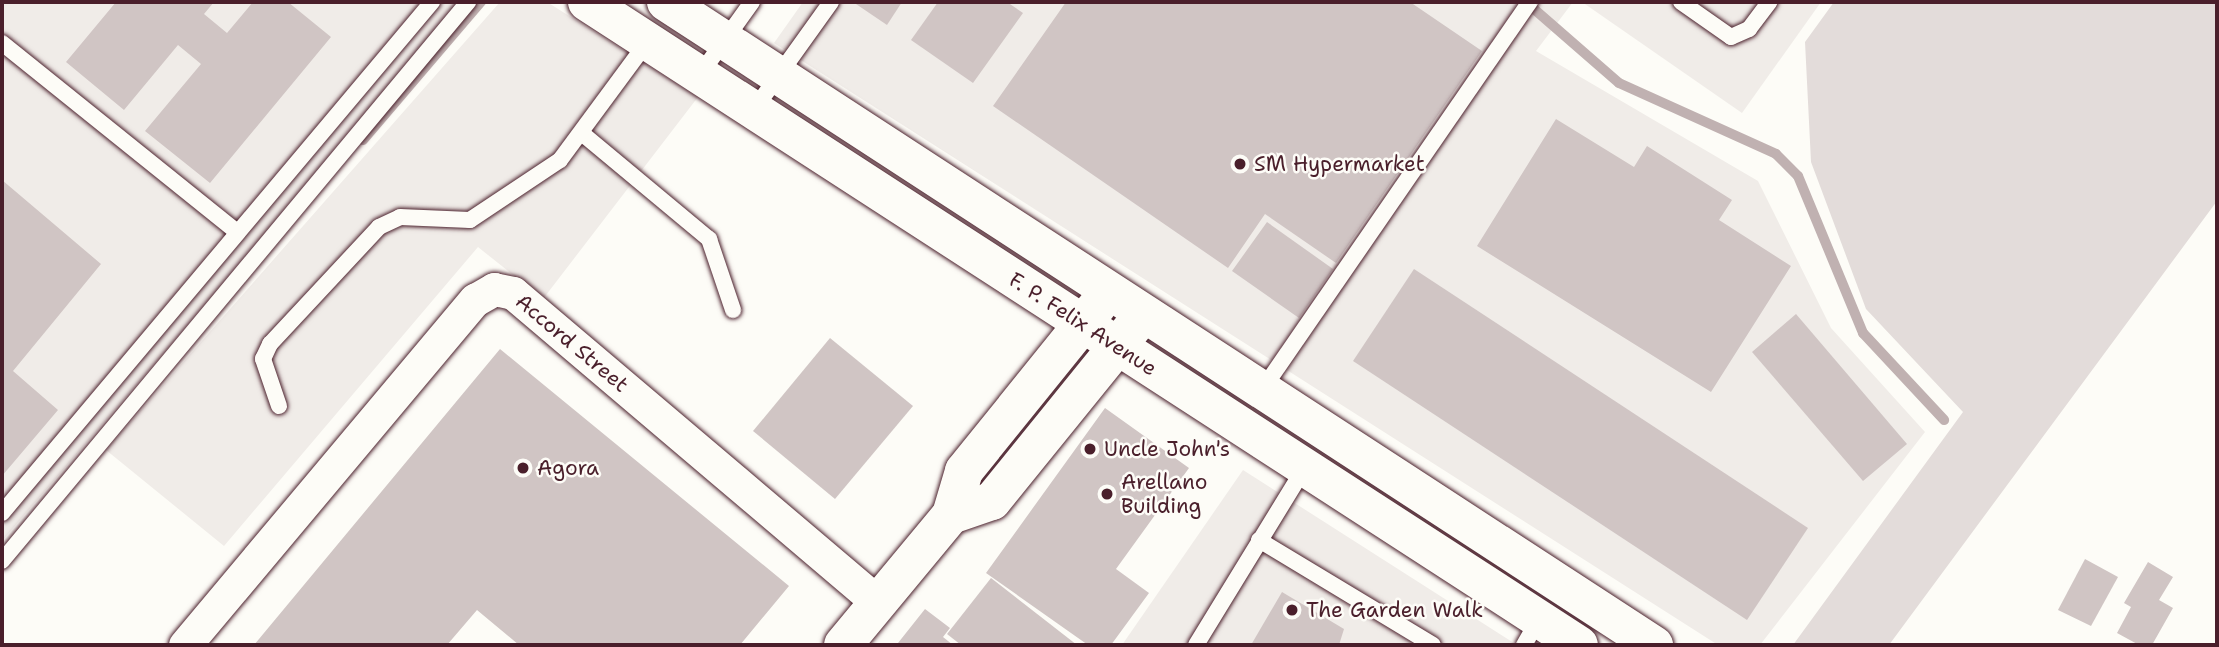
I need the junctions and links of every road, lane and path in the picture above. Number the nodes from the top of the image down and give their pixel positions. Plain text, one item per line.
1 (432, 2) edge
2 (468, 2) edge
3 (587, 2) edge
4 (666, 2) edge
5 (752, 2) edge
6 (831, 2) edge
7 (1530, 2) edge
8 (1681, 2) edge
9 (1769, 2) edge
10 (725, 40) junction
11 (648, 41) junction
12 (2, 43) edge
13 (779, 74) junction
14 (699, 76) junction
15 (752, 111) junction
16 (584, 135) junction
17 (237, 232) junction
18 (1109, 290) junction
19 (733, 310) dead end
20 (1145, 313) junction
21 (1084, 324) junction
22 (1118, 346) junction
23 (1038, 380) junction
24 (1262, 390) junction
25 (1071, 404) junction
26 (279, 406) dead end
27 (1305, 467) junction
28 (2, 513) edge
29 (951, 515) junction
30 (1259, 540) junction
31 (2, 561) edge
32 (878, 603) junction
33 (1532, 632) edge
34 (1647, 643) edge
35 (186, 645) edge
36 (843, 645) edge
37 (1196, 645) edge
38 (1433, 645) edge
39 (1579, 645) edge

1 - 17 lane
2 - 31 lane
3 - 11 main road, F. P. Felix Avenue
4 - 10 main road, F. P. Felix Avenue
5 - 10 lane
6 - 13 lane
7 - 24 lane
8 - 9 lane
10 - 13 main road, F. P. Felix Avenue
10 - 14 lane
11 - 14 main road, F. P. Felix Avenue
11 - 16 lane
12 - 17 lane
13 - 15 lane
13 - 18 main road, F. P. Felix Avenue
14 - 15 main road, F. P. Felix Avenue
15 - 21 main road, F. P. Felix Avenue
16 - 19 lane
16 - 26 lane
17 - 28 lane
18 - 20 main road, F. P. Felix Avenue
18 - 21 main road
20 - 22 main road
20 - 24 main road, F. P. Felix Avenue
21 - 22 main road, F. P. Felix Avenue
21 - 23 main road
22 - 25 main road
22 - 27 main road, F. P. Felix Avenue
23 - 25 main road
23 - 29 main road
24 - 34 main road, F. P. Felix Avenue
25 - 29 main road
27 - 30 lane
27 - 33 main road, F. P. Felix Avenue
29 - 32 main road
30 - 37 lane
30 - 38 lane
32 - 35 street, Accord Street
32 - 36 main road
33 - 39 main road, F. P. Felix Avenue

